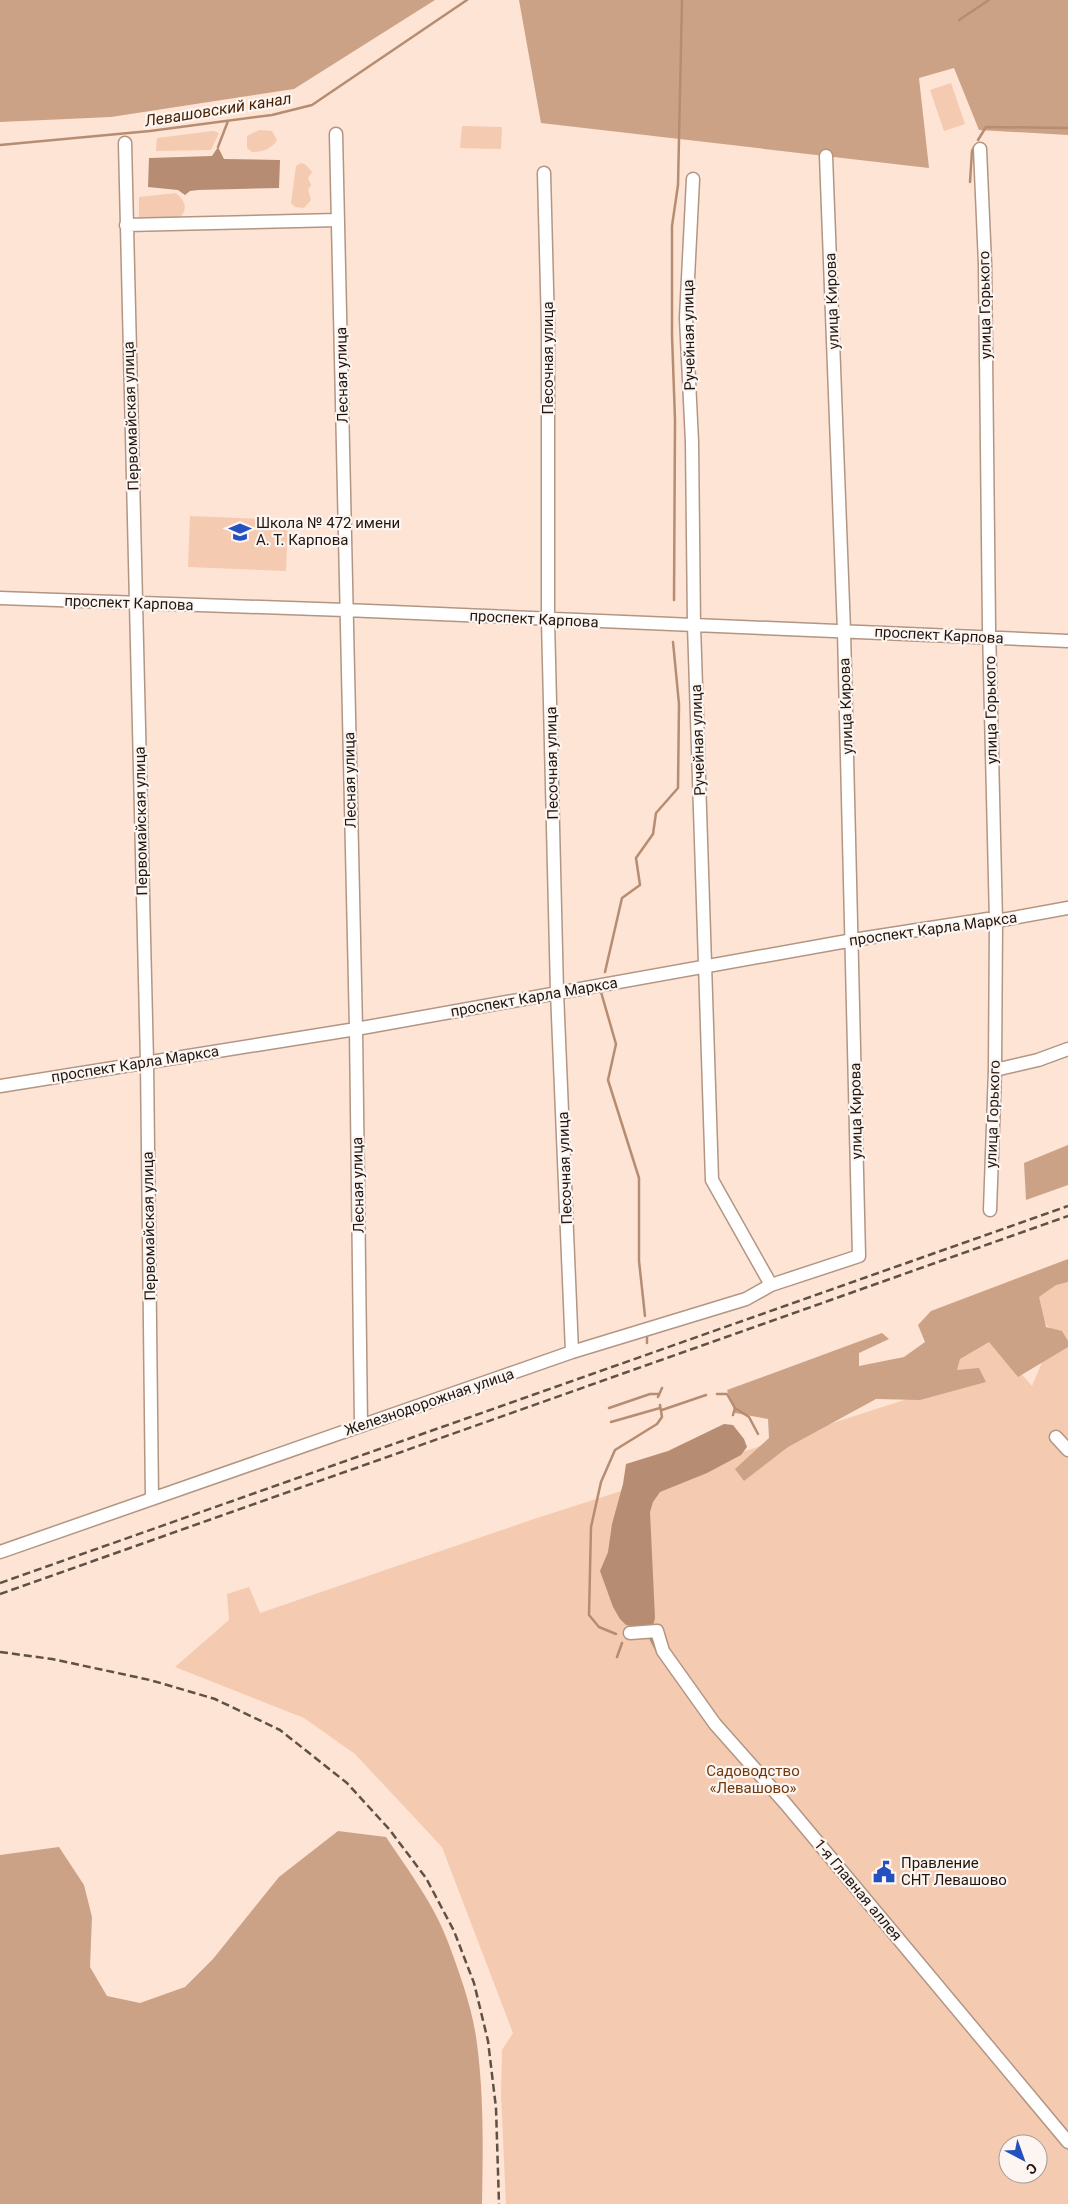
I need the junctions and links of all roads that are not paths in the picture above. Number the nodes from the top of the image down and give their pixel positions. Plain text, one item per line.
1 (336, 134) dead end
2 (125, 143) dead end
3 (980, 149) dead end
4 (826, 156) dead end
5 (544, 173) dead end
6 (693, 179) dead end
7 (338, 220) junction
8 (126, 225) junction
9 (0, 598) edge
10 (136, 603) junction
11 (345, 610) junction
12 (548, 620) junction
13 (694, 625) junction
14 (844, 631) junction
15 (990, 637) junction
16 (1068, 640) edge
17 (1068, 908) edge
18 (996, 921) junction
19 (853, 940) junction
20 (706, 967) junction
21 (557, 992) junction
22 (356, 1029) junction
23 (1068, 1049) edge
24 (147, 1062) junction
25 (995, 1070) junction
26 (0, 1086) edge
27 (990, 1210) dead end
28 (859, 1256) joint
29 (771, 1285) junction
30 (572, 1352) junction
31 (361, 1426) junction
32 (1056, 1437) dead end
33 (1068, 1450) edge
34 (152, 1499) junction
35 (0, 1552) edge
36 (630, 1633) dead end
37 (1068, 2142) edge

1 - 7 street, Лесная улица
2 - 8 street, Первомайская улица
3 - 15 street, улица Горького
4 - 14 street, улица Кирова
5 - 12 street, Песочная улица
6 - 13 street, Ручейная улица
7 - 8 street
7 - 11 street, Лесная улица
8 - 10 street, Первомайская улица
9 - 10 street, проспект Карпова
10 - 11 street, проспект Карпова
10 - 24 street, Первомайская улица
11 - 12 street, проспект Карпова
11 - 22 street, Лесная улица
12 - 13 street, проспект Карпова
12 - 21 street, Песочная улица
13 - 14 street, проспект Карпова
13 - 20 street, Ручейная улица
14 - 15 street, проспект Карпова
14 - 19 street, улица Кирова
15 - 16 street, проспект Карпова
15 - 18 street, улица Горького
17 - 18 street, проспект Карла Маркса
18 - 19 street, проспект Карла Маркса
18 - 25 street, улица Горького
19 - 20 street, проспект Карла Маркса
19 - 28 street, улица Кирова
20 - 21 street, проспект Карла Маркса
20 - 29 street, Ручейная улица
21 - 22 street, проспект Карла Маркса
21 - 30 street, Песочная улица
22 - 24 street, проспект Карла Маркса
22 - 31 street, Лесная улица
23 - 25 street
24 - 26 street, проспект Карла Маркса
24 - 34 street, Первомайская улица
25 - 27 street, улица Горького
28 - 29 street, Железнодорожная улица
29 - 30 street, Железнодорожная улица
30 - 31 street, Железнодорожная улица
31 - 34 street, Железнодорожная улица
32 - 33 street
34 - 35 street, Железнодорожная улица
36 - 37 street, 1-я Главная аллея

